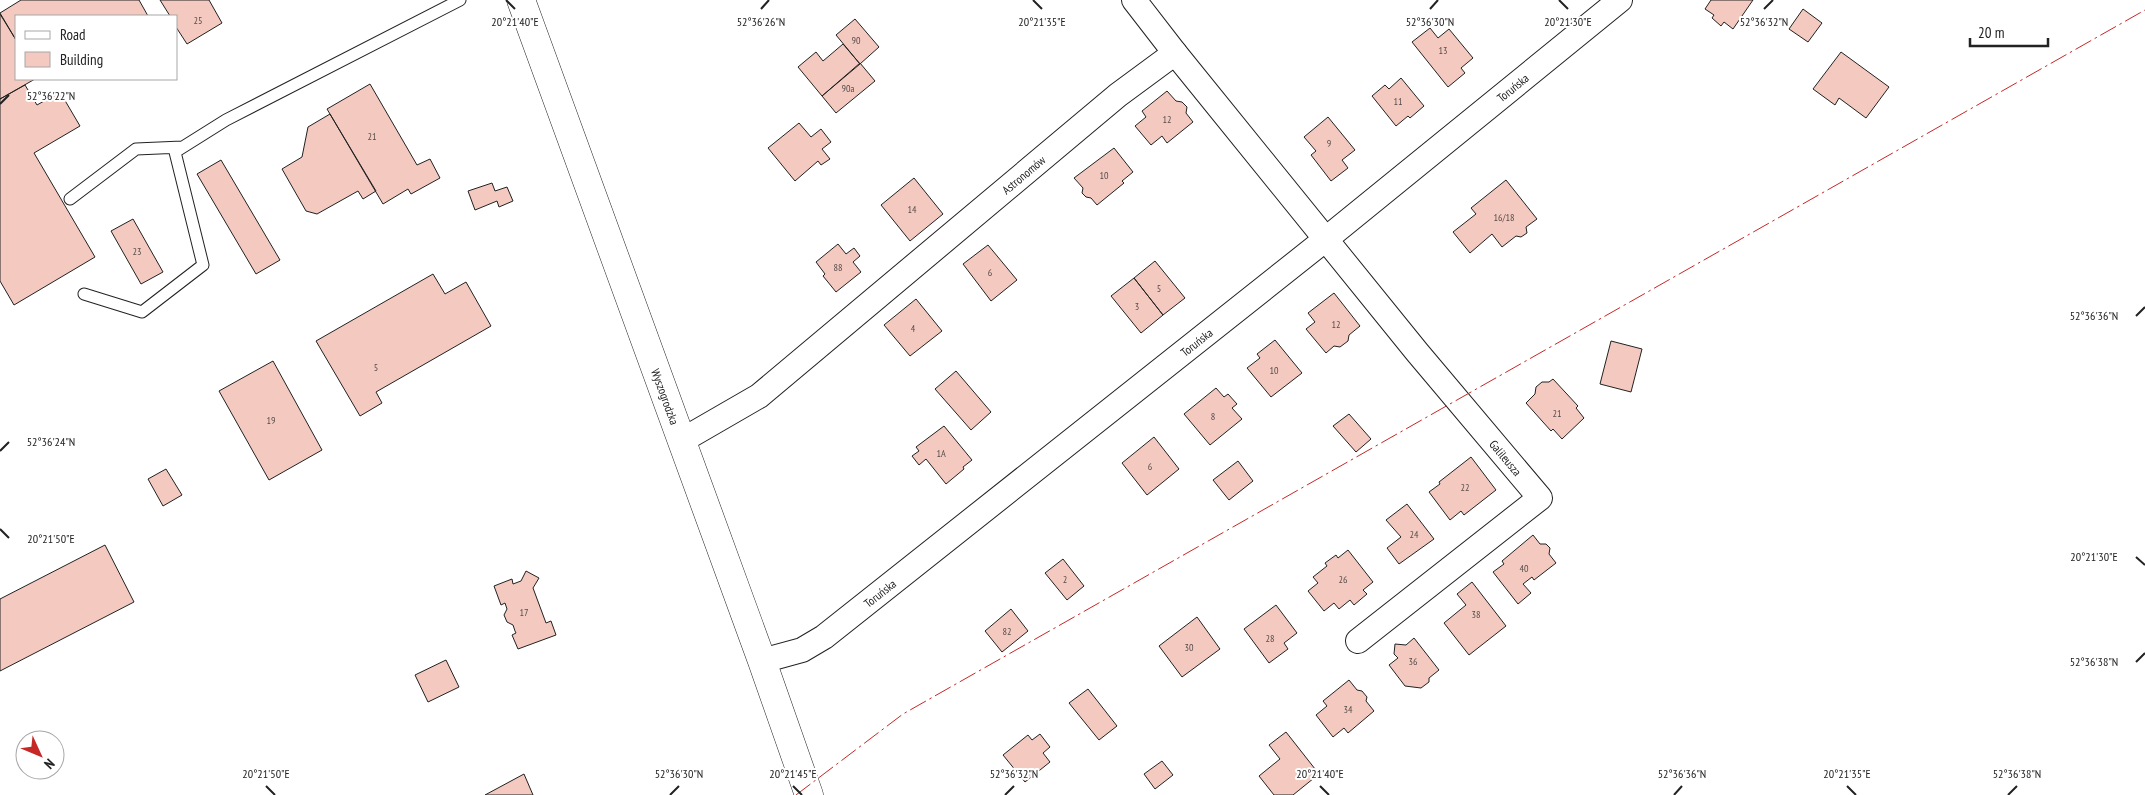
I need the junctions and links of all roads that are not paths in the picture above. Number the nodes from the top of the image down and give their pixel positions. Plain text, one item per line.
1 (460, 0) edge
2 (522, 0) edge
3 (1134, 0) edge
4 (1620, 0) edge
5 (1174, 53) junction
6 (182, 148) junction
7 (70, 199) dead end
8 (1326, 239) junction
9 (84, 294) dead end
10 (681, 442) junction
11 (1358, 641) dead end
12 (762, 660) junction
13 (808, 795) edge

1 - 6 lane
2 - 10 main road, Wyszogrodzka
3 - 5 street
4 - 8 street, Toruńska
5 - 8 street
5 - 10 street, Astronomów
6 - 7 lane
6 - 9 lane
8 - 11 street, Galileusza
8 - 12 street, Toruńska
10 - 12 main road, Wyszogrodzka
12 - 13 main road, Wyszogrodzka

